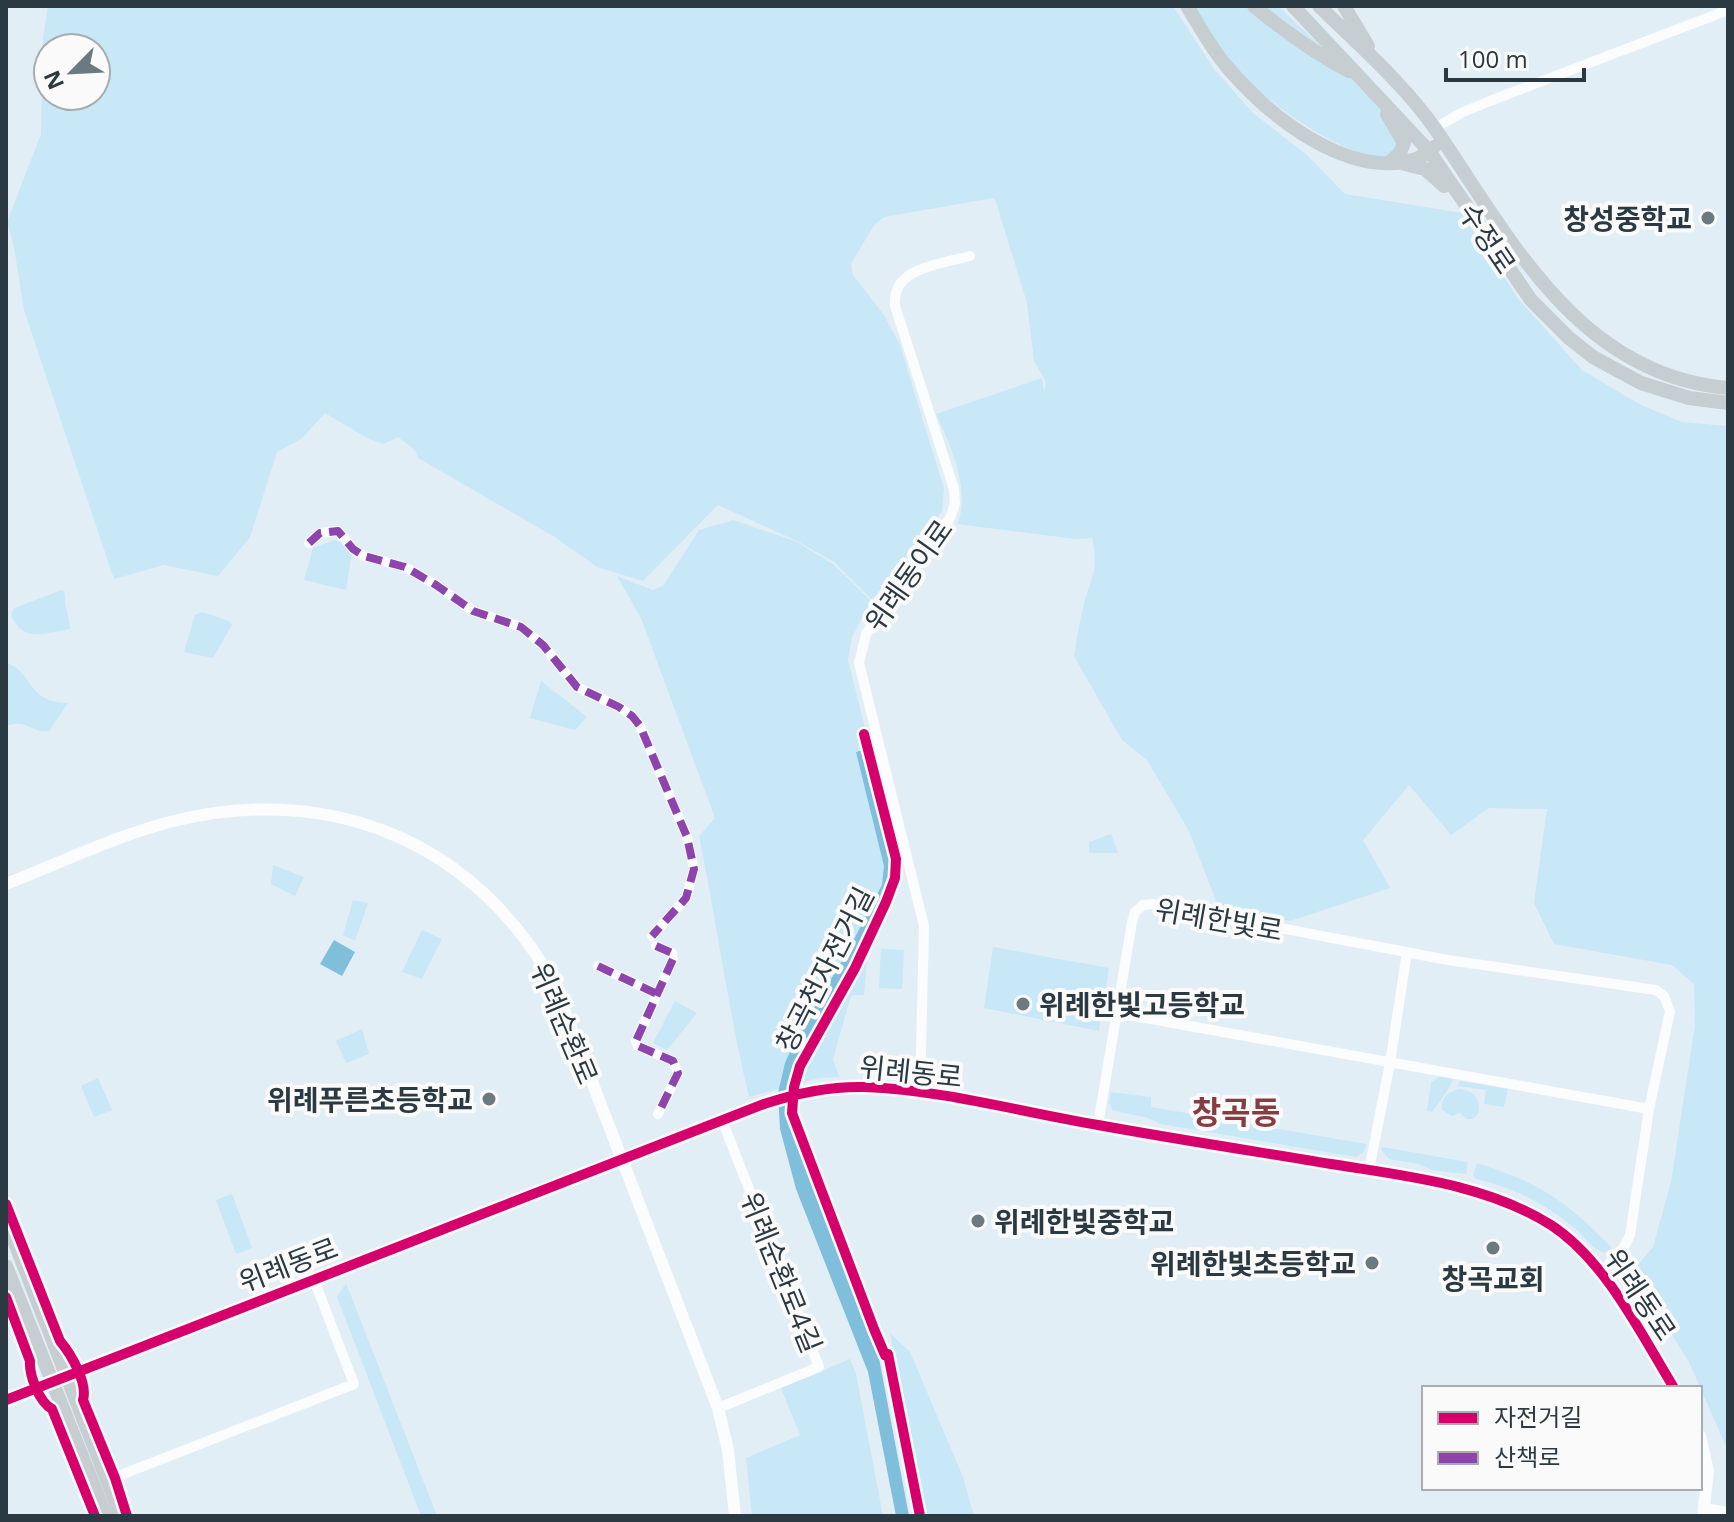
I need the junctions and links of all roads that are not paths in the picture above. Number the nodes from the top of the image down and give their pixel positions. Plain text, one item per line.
1 (1187, 6) edge
2 (1254, 6) edge
3 (1293, 6) edge
4 (1319, 6) edge
5 (1344, 6) edge
6 (1728, 10) edge
7 (1378, 64) junction
8 (1361, 77) junction
9 (1375, 93) junction
10 (1435, 128) junction
11 (1443, 142) junction
12 (1425, 146) junction
13 (1388, 163) junction
14 (1466, 206) junction
15 (970, 256) dead end
16 (1728, 388) edge
17 (1728, 403) edge
18 (309, 543) dead end
19 (864, 734) dead end
20 (6, 884) edge
21 (1407, 952) junction
22 (598, 966) dead end
23 (657, 994) junction
24 (1118, 1013) junction
25 (1390, 1063) junction
26 (794, 1087) dead end
27 (920, 1092) junction
28 (1649, 1109) junction
29 (658, 1114) dead end
30 (722, 1120) junction
31 (1098, 1125) junction
32 (621, 1160) junction
33 (1369, 1170) junction
34 (6, 1220) edge
35 (6, 1266) edge
36 (1601, 1273) junction
37 (314, 1280) junction
38 (67, 1376) junction
39 (52, 1383) junction
40 (1673, 1386) edge
41 (6, 1400) edge
42 (718, 1408) junction
43 (1702, 1445) edge
44 (108, 1480) junction
45 (1704, 1512) edge
46 (1728, 1512) edge
47 (106, 1516) edge
48 (121, 1516) edge
49 (735, 1516) edge

1 - 13 main road
2 - 8 main road
3 - 8 main road, 수정로
4 - 7 main road, 수정로
5 - 7 main road
6 - 10 street
7 - 10 main road, 수정로
8 - 9 main road, 수정로
9 - 12 main road, 수정로
9 - 13 main road
10 - 11 main road, 수정로
10 - 12 main road
11 - 12 main road
11 - 16 main road, 수정로
12 - 13 main road
12 - 14 main road, 수정로
13 - 14 main road
14 - 17 main road, 수정로
15 - 27 street, 위례동이로
18 - 23 street
19 - 26 street, 창곡천자전거길
20 - 32 street, 위례순환로
21 - 24 street, 위례한빛로
21 - 25 street
21 - 28 street, 위례한빛로
22 - 23 street
23 - 29 street
24 - 25 street
24 - 31 street, 위례한빛로
25 - 28 street
25 - 33 street
27 - 30 street, 위례동로
27 - 31 street, 위례동로
28 - 36 street, 위례한빛로
30 - 32 street, 위례동로
30 - 42 street, 위례순환로4길
31 - 33 street, 위례동로
32 - 37 street, 위례동로
32 - 42 street, 위례순환로
33 - 36 street, 위례동로
34 - 38 main road
35 - 39 main road
36 - 40 street, 위례동로
37 - 38 street, 위례동로
37 - 44 street
38 - 39 street, 위례동로
38 - 44 main road
39 - 41 street, 위례동로
39 - 47 main road
42 - 49 street, 위례순환로
43 - 45 street
44 - 48 main road
45 - 46 street

